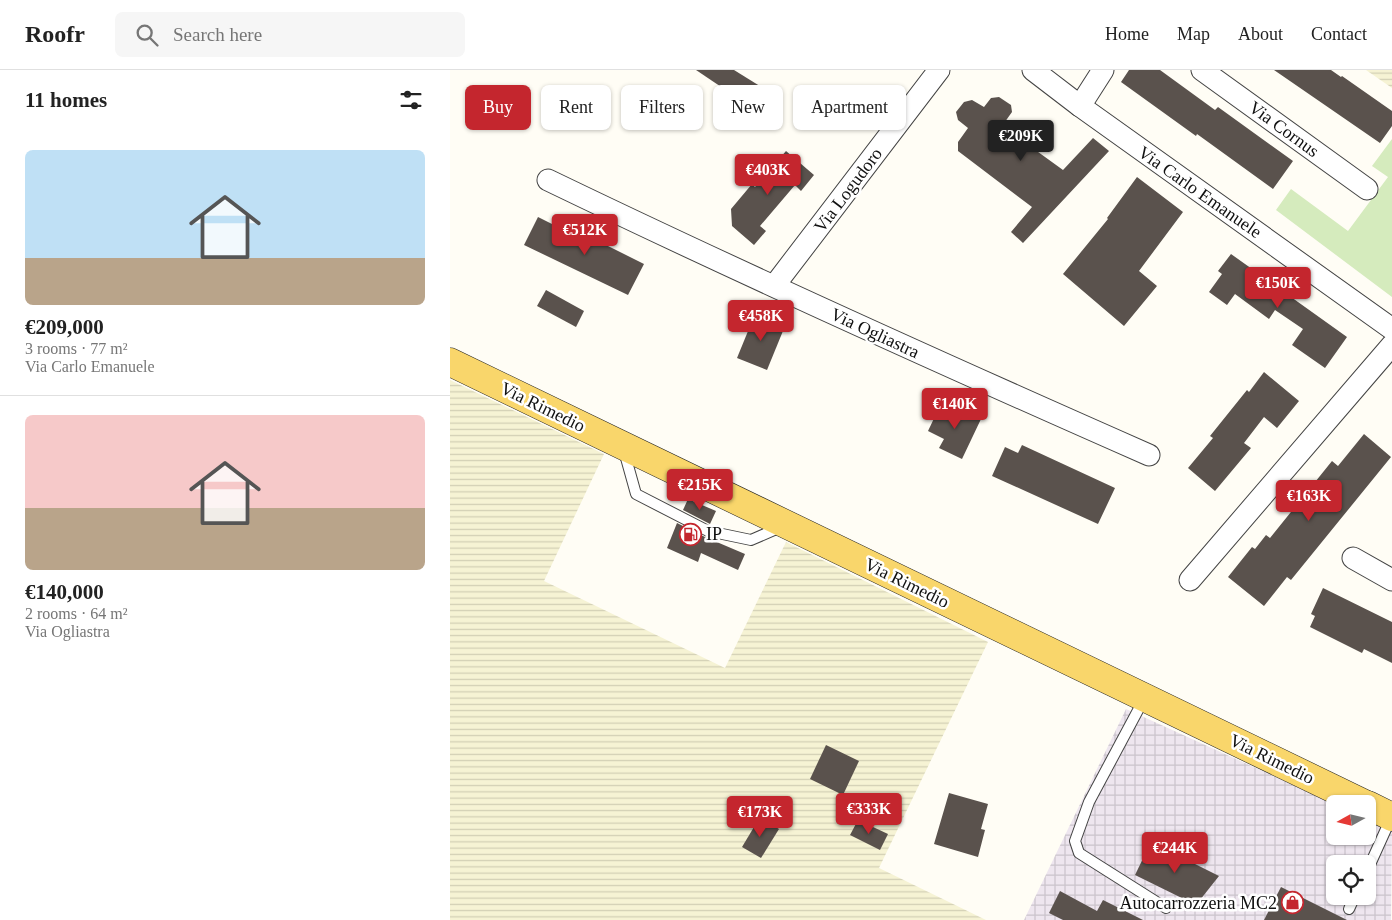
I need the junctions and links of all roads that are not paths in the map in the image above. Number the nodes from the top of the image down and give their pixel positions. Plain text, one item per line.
1 (939, 70) edge
2 (1033, 70) edge
3 (1103, 70) edge
4 (1202, 70) edge
5 (1080, 106) junction
6 (548, 180) dead end
7 (1367, 188) dead end
8 (774, 286) junction
9 (1392, 329) edge
10 (1392, 345) edge
11 (450, 362) edge
12 (623, 445) junction
13 (1149, 455) dead end
14 (786, 525) junction
15 (1353, 558) dead end
16 (1190, 580) dead end
17 (1392, 580) edge
18 (1144, 698) junction
19 (1347, 795) edge
20 (1376, 809) edge
21 (1392, 817) edge
22 (1374, 855) edge
23 (1351, 905) edge
24 (1166, 908) dead end
25 (1349, 909) dead end

1 - 8 street, Via Logudoro
2 - 5 street, Via Carlo Emanuele
3 - 5 street
4 - 7 street, Via Cornus
5 - 9 street, Via Carlo Emanuele
6 - 8 street, Via Ogliastra
8 - 13 street, Via Ogliastra
10 - 16 street
11 - 12 main road, Via Rimedio
12 - 14 main road, Via Rimedio
12 - 14 lane
14 - 18 main road, Via Rimedio
15 - 17 street
18 - 19 main road, Via Rimedio
18 - 24 lane
20 - 21 main road, Via Rimedio
21 - 22 lane
23 - 25 lane

